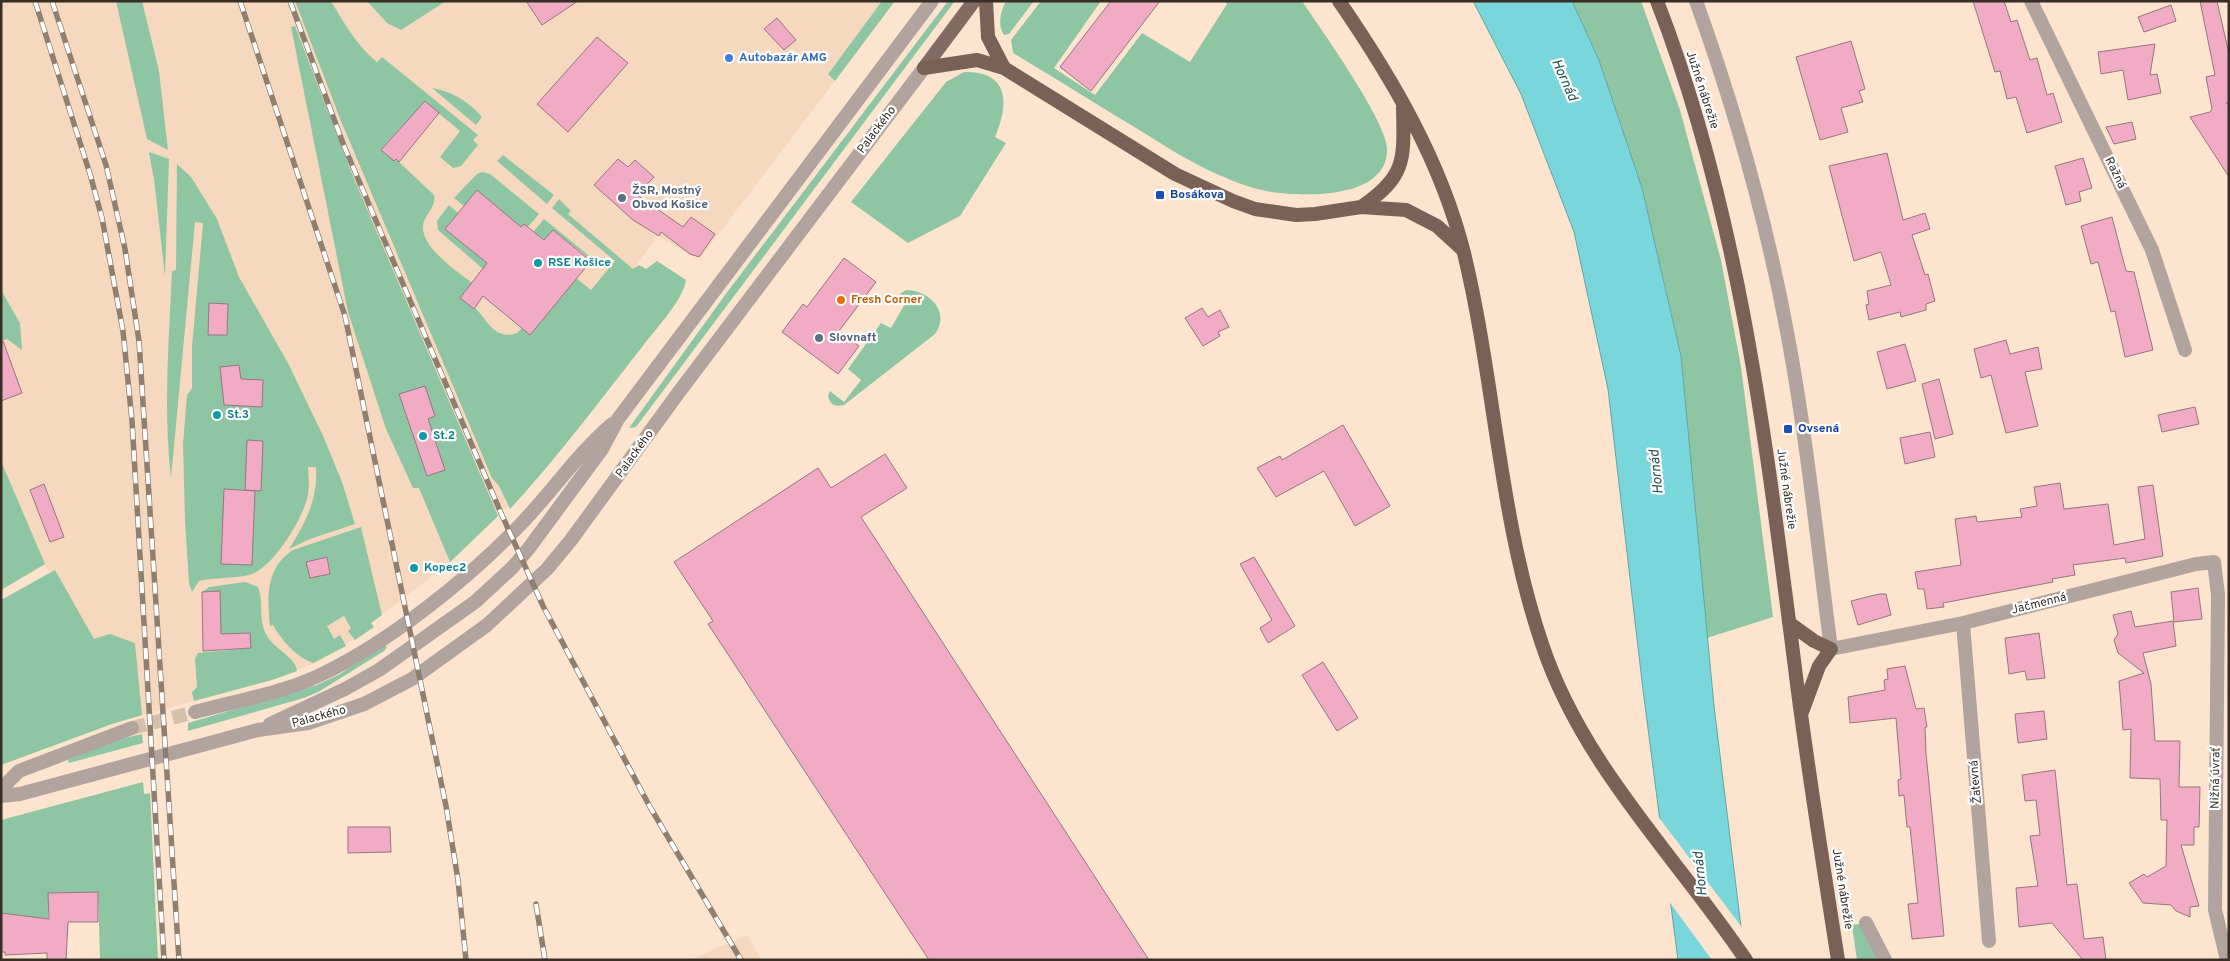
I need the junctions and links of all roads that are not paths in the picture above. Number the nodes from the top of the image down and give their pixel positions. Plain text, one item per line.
1 (932, 1) edge
2 (974, 1) edge
3 (986, 1) edge
4 (1339, 1) edge
5 (1657, 1) edge
6 (1696, 1) edge
7 (2031, 1) edge
8 (924, 68) junction
9 (1004, 68) junction
10 (1403, 103) junction
11 (1361, 206) junction
12 (1463, 250) junction
13 (2186, 350) dead end
14 (618, 419) junction
15 (2218, 595) joint
16 (1789, 623) junction
17 (1963, 623) junction
18 (1831, 649) junction
19 (194, 712) tunnel mouth
20 (1801, 716) junction
21 (132, 728) tunnel mouth
22 (258, 730) junction
23 (1, 789) edge
24 (1, 796) edge
25 (1866, 923) dead end
26 (1989, 941) dead end
27 (1746, 960) edge
28 (1838, 960) edge
29 (1885, 960) edge
30 (2227, 960) edge

1 - 14 street, Palackého
2 - 8 main road
3 - 9 highway
4 - 10 highway
5 - 16 highway, Južné nábrežie
6 - 18 street, Južné nábrežie
7 - 13 street, Ražná
8 - 9 highway
8 - 22 street, Palackého
9 - 11 highway
10 - 11 highway
10 - 12 highway
11 - 12 highway
12 - 27 highway
14 - 19 street, Palackého
14 - 22 street, Palackého
15 - 17 street, Jačmenná
15 - 30 street, Nižná úvrať
16 - 18 highway
16 - 20 highway, Južné nábrežie
17 - 18 street, Jačmenná
17 - 26 street, Žatevná
18 - 20 highway
20 - 28 highway, Južné nábrežie
21 - 23 street
22 - 24 street, Palackého
25 - 29 street

